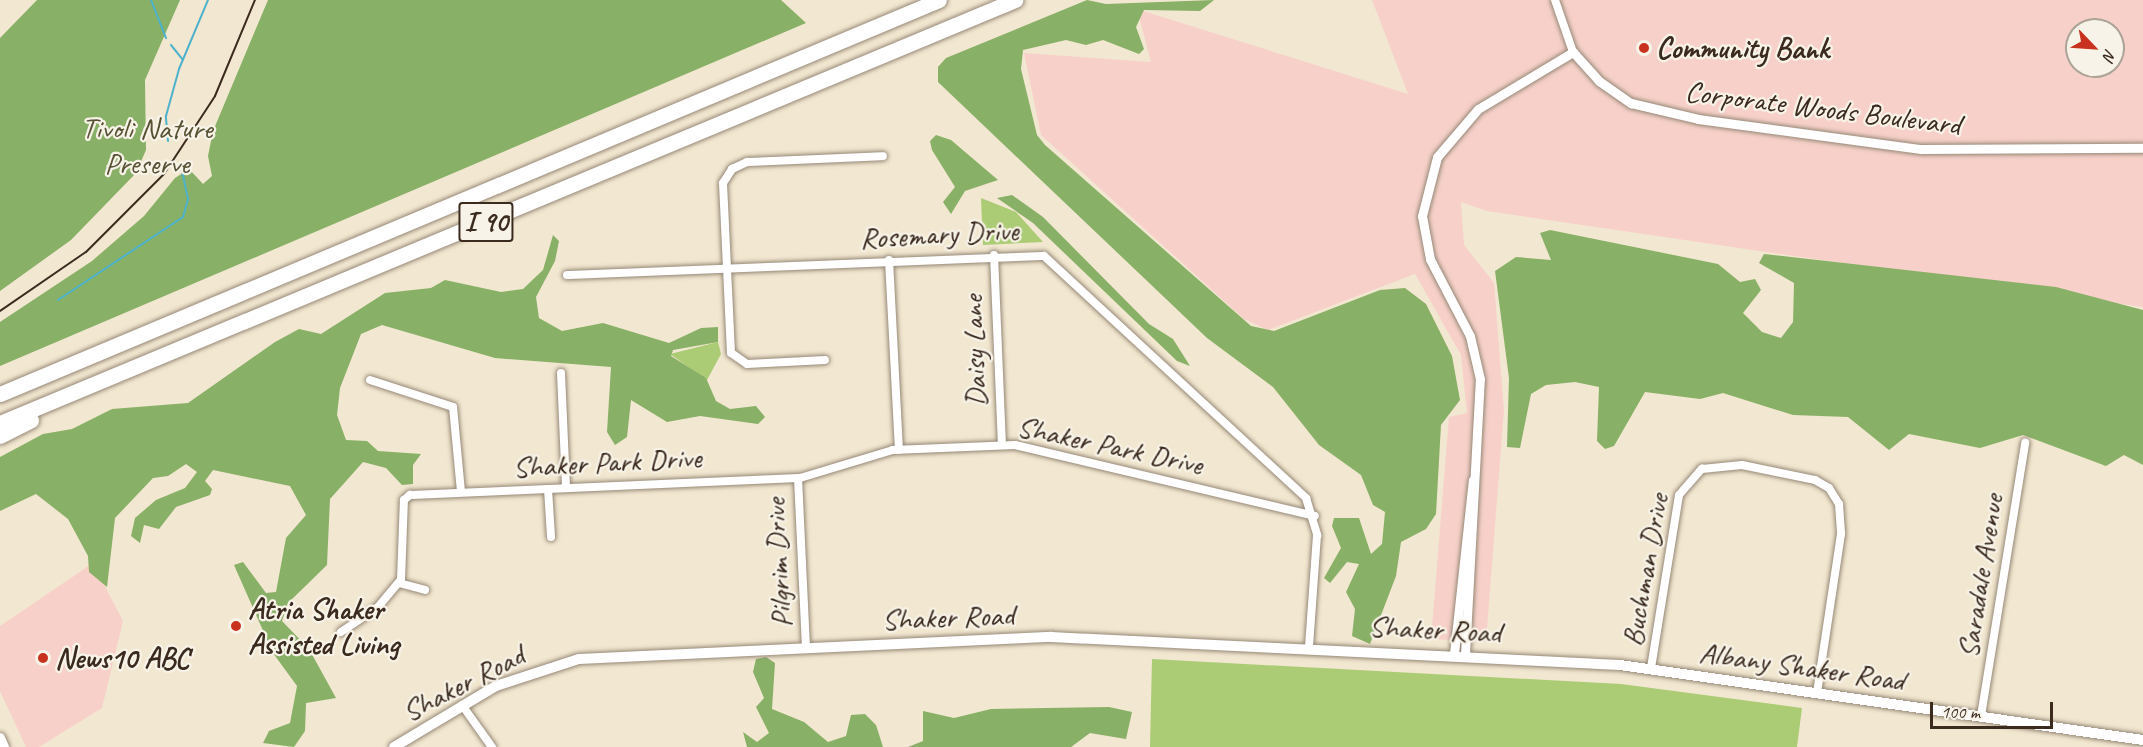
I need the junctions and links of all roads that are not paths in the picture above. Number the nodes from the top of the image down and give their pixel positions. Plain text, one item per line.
1 (939, 0) edge
2 (1015, 0) edge
3 (1555, 0) edge
4 (1574, 52) junction
5 (2143, 148) edge
6 (883, 156) dead end
7 (994, 255) junction
8 (890, 260) junction
9 (726, 267) junction
10 (277, 276) junction
11 (567, 276) dead end
12 (825, 360) dead end
13 (561, 373) dead end
14 (108, 380) junction
15 (370, 380) dead end
16 (0, 383) edge
17 (0, 394) edge
18 (0, 423) edge
19 (0, 436) edge
20 (2025, 443) dead end
21 (1002, 445) junction
22 (899, 450) junction
23 (798, 478) junction
24 (566, 488) junction
25 (548, 489) junction
26 (461, 492) junction
27 (1315, 516) junction
28 (551, 537) dead end
29 (399, 584) junction
30 (425, 590) dead end
31 (341, 632) dead end
32 (806, 646) junction
33 (1309, 647) junction
34 (1460, 654) junction
35 (1525, 657) joint
36 (1651, 668) junction
37 (1817, 692) junction
38 (462, 705) junction
39 (1981, 716) junction
40 (0, 738) edge
41 (2143, 740) edge
42 (4, 747) edge
43 (394, 747) edge
44 (492, 747) edge

1 - 10 highway, I 90
2 - 14 highway, I 90
3 - 4 street, Corporate Woods Boulevard
4 - 5 street, Corporate Woods Boulevard
4 - 34 street
6 - 9 street
7 - 8 street, Rosemary Drive
7 - 21 street, Daisy Lane
7 - 27 street, Rosemary Drive
8 - 9 street, Rosemary Drive
8 - 22 street
9 - 11 street, Rosemary Drive
9 - 12 street
10 - 16 highway
10 - 17 highway, I 90
13 - 24 street
14 - 18 highway, I 90
14 - 19 highway
15 - 26 street
20 - 39 street, Saradale Avenue
21 - 22 street, Shaker Park Drive
21 - 27 street, Shaker Park Drive
22 - 23 street, Shaker Park Drive
23 - 24 street, Shaker Park Drive
23 - 32 street, Pilgrim Drive
24 - 25 street, Shaker Park Drive
25 - 26 street, Shaker Park Drive
25 - 28 street
26 - 29 street, Shaker Park Drive
27 - 33 street
29 - 30 street
29 - 31 street
32 - 33 main road, Shaker Road
32 - 38 main road, Shaker Road
33 - 34 main road, Shaker Road
34 - 35 main road, Shaker Road
35 - 36 main road, Albany Shaker Road
36 - 37 main road, Albany Shaker Road
36 - 37 street, Buchman Drive
37 - 39 main road, Albany Shaker Road
38 - 43 main road, Shaker Road
38 - 44 street
39 - 41 main road, Albany Shaker Road
40 - 42 main road

